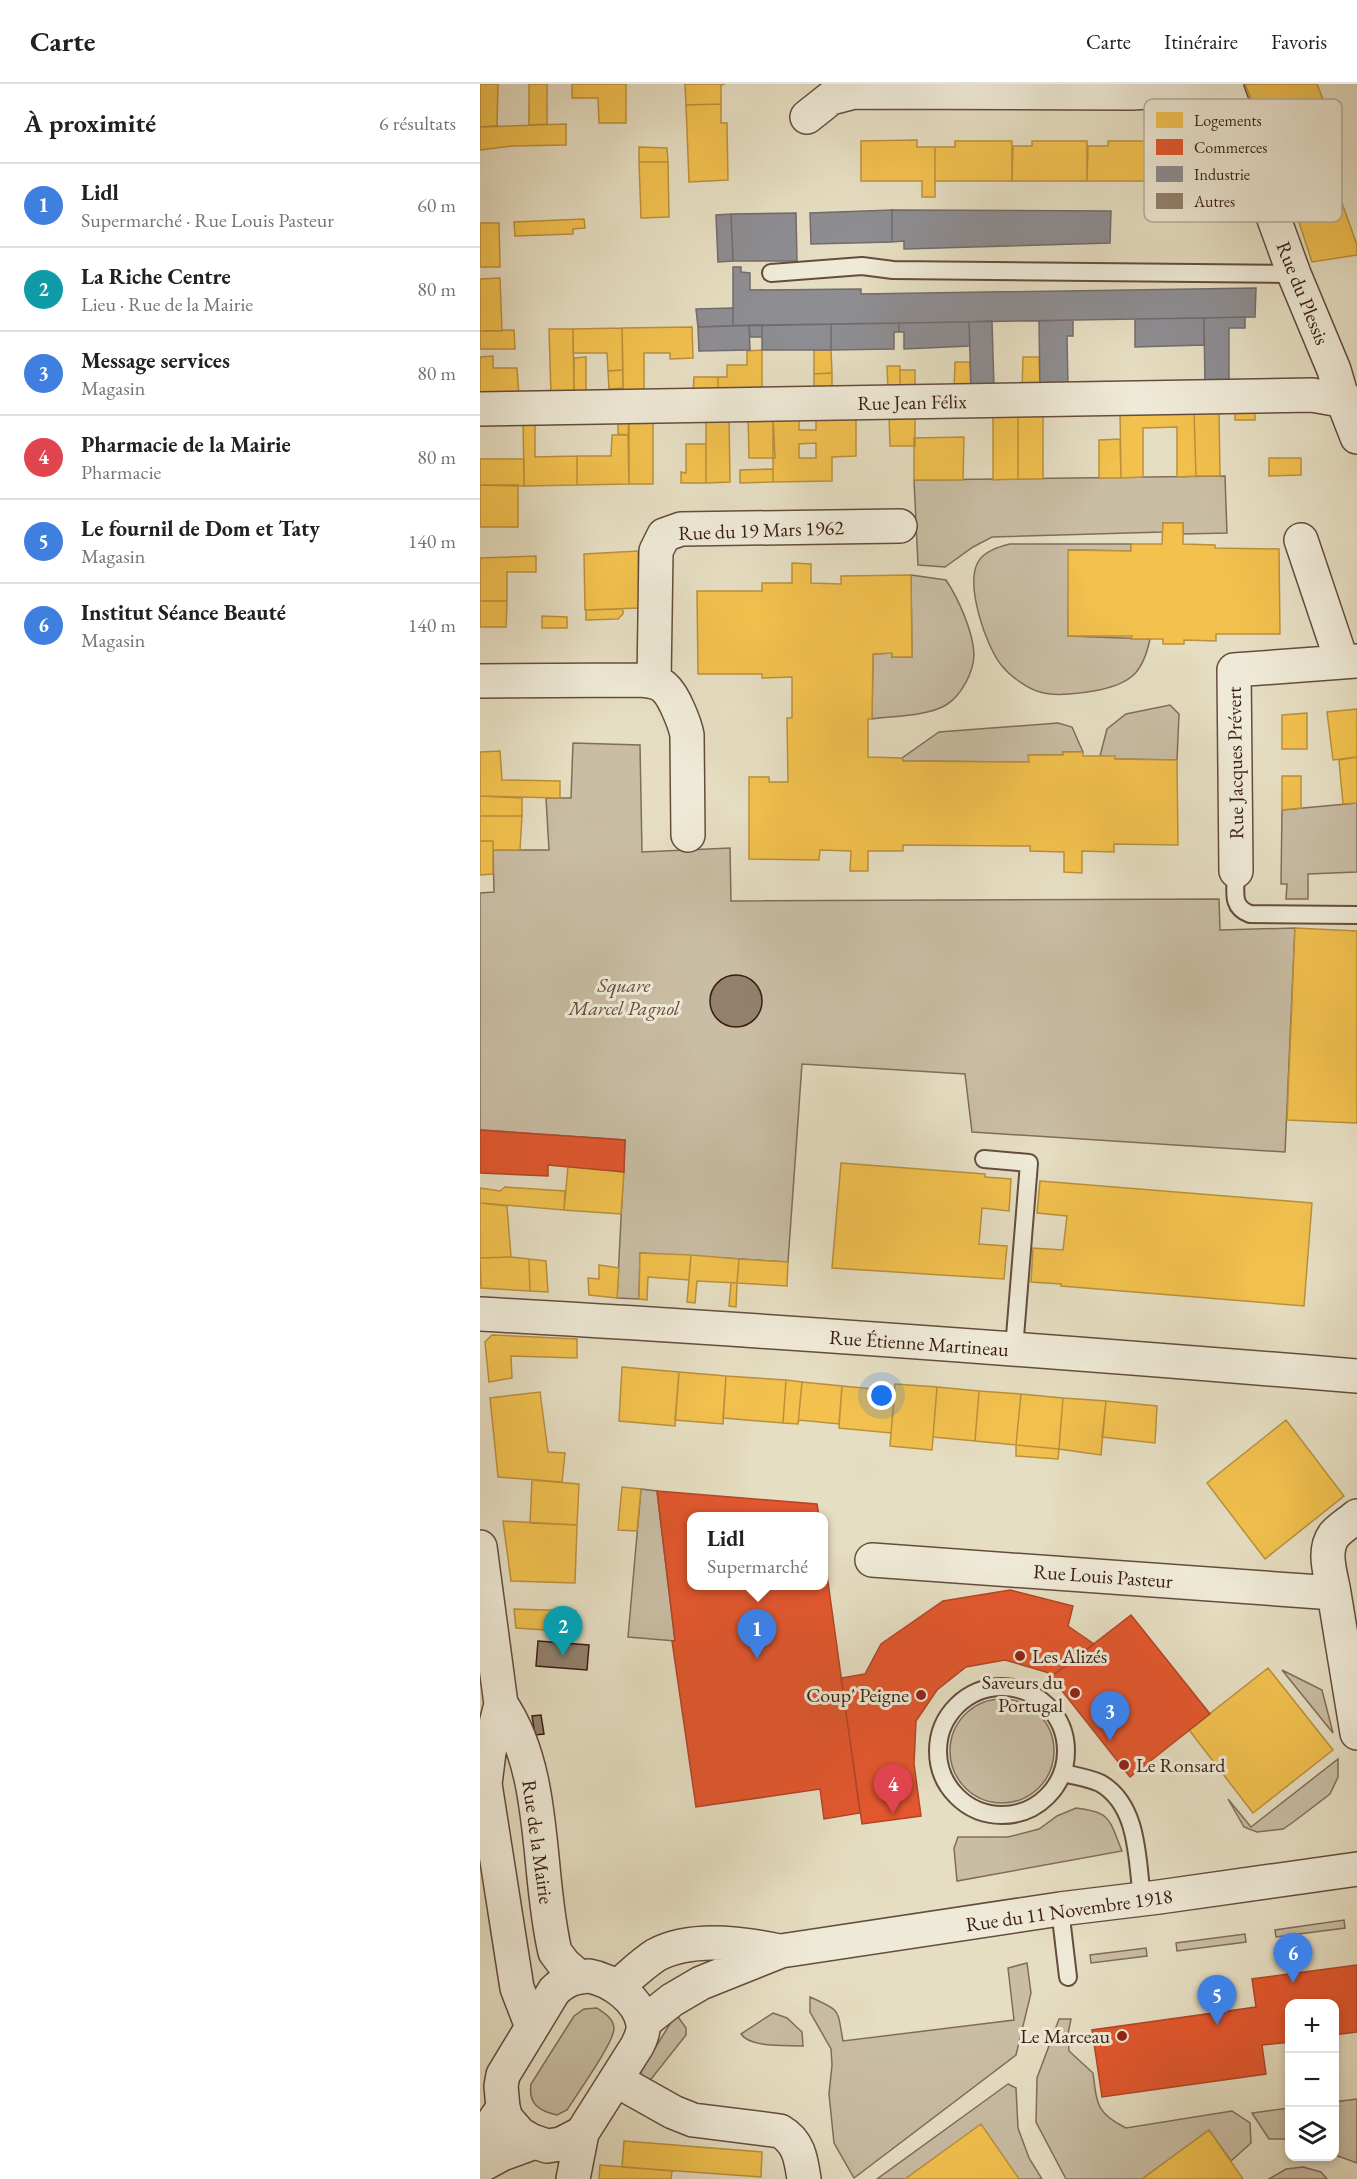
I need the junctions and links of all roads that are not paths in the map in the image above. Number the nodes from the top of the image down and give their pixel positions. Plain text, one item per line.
1 (1226, 86) edge
2 (807, 117) dead end
3 (1275, 222) edge
4 (771, 273) dead end
5 (1294, 274) junction
6 (1350, 402) edge
7 (480, 409) edge
8 (1357, 437) edge
9 (900, 526) dead end
10 (1301, 540) dead end
11 (1349, 662) edge
12 (480, 681) edge
13 (654, 682) junction
14 (688, 835) dead end
15 (1236, 871) joint
16 (1357, 915) edge
17 (984, 1160) dead end
18 (480, 1314) edge
19 (1014, 1349) junction
20 (1357, 1376) edge
21 (1357, 1516) edge
22 (480, 1547) edge
23 (872, 1560) dead end
24 (1334, 1593) junction
25 (501, 1704) junction
26 (1357, 1733) edge
27 (1064, 1773) junction
28 (1357, 1869) edge
29 (1142, 1899) junction
30 (1060, 1909) junction
31 (781, 1952) junction
32 (579, 1977) junction
33 (1068, 1977) dead end
34 (617, 1987) junction
35 (643, 2023) junction
36 (532, 2027) junction
37 (616, 2080) junction
38 (503, 2108) junction
39 (582, 2133) junction
40 (480, 2141) edge
41 (538, 2144) junction
42 (480, 2166) edge
43 (561, 2179) edge
44 (573, 2179) edge
45 (804, 2179) edge

1 - 2 street
3 - 5 street, Rue du Plessis
4 - 5 lane
5 - 6 street, Rue du Plessis
6 - 7 street, Rue Jean Félix
6 - 8 street, Rue du Plessis
9 - 13 street, Rue du 19 Mars 1962
10 - 11 street
11 - 15 street, Rue Jacques Prévert
12 - 13 street
13 - 14 street
15 - 16 lane
17 - 19 lane
18 - 19 street, Rue Étienne Martineau
19 - 20 street, Rue Étienne Martineau
21 - 24 street
22 - 25 street, Rue de la Mairie
23 - 24 street, Rue Louis Pasteur
24 - 26 street
25 - 32 street, Rue de la Mairie
25 - 36 street, Rue de la Mairie
27 - 27 lane
27 - 29 lane
28 - 29 street, Rue du 11 Novembre 1918
29 - 30 street, Rue du 11 Novembre 1918
30 - 31 street, Rue du 11 Novembre 1918
30 - 33 lane
31 - 34 street, Rue du 11 Novembre 1918
31 - 35 street, Rue du 11 Novembre 1918
32 - 34 street
32 - 36 street
34 - 35 street
35 - 37 street
36 - 38 street
37 - 39 street
37 - 45 street
38 - 40 street
38 - 41 street
39 - 41 street
39 - 44 street
41 - 42 street
41 - 43 street

